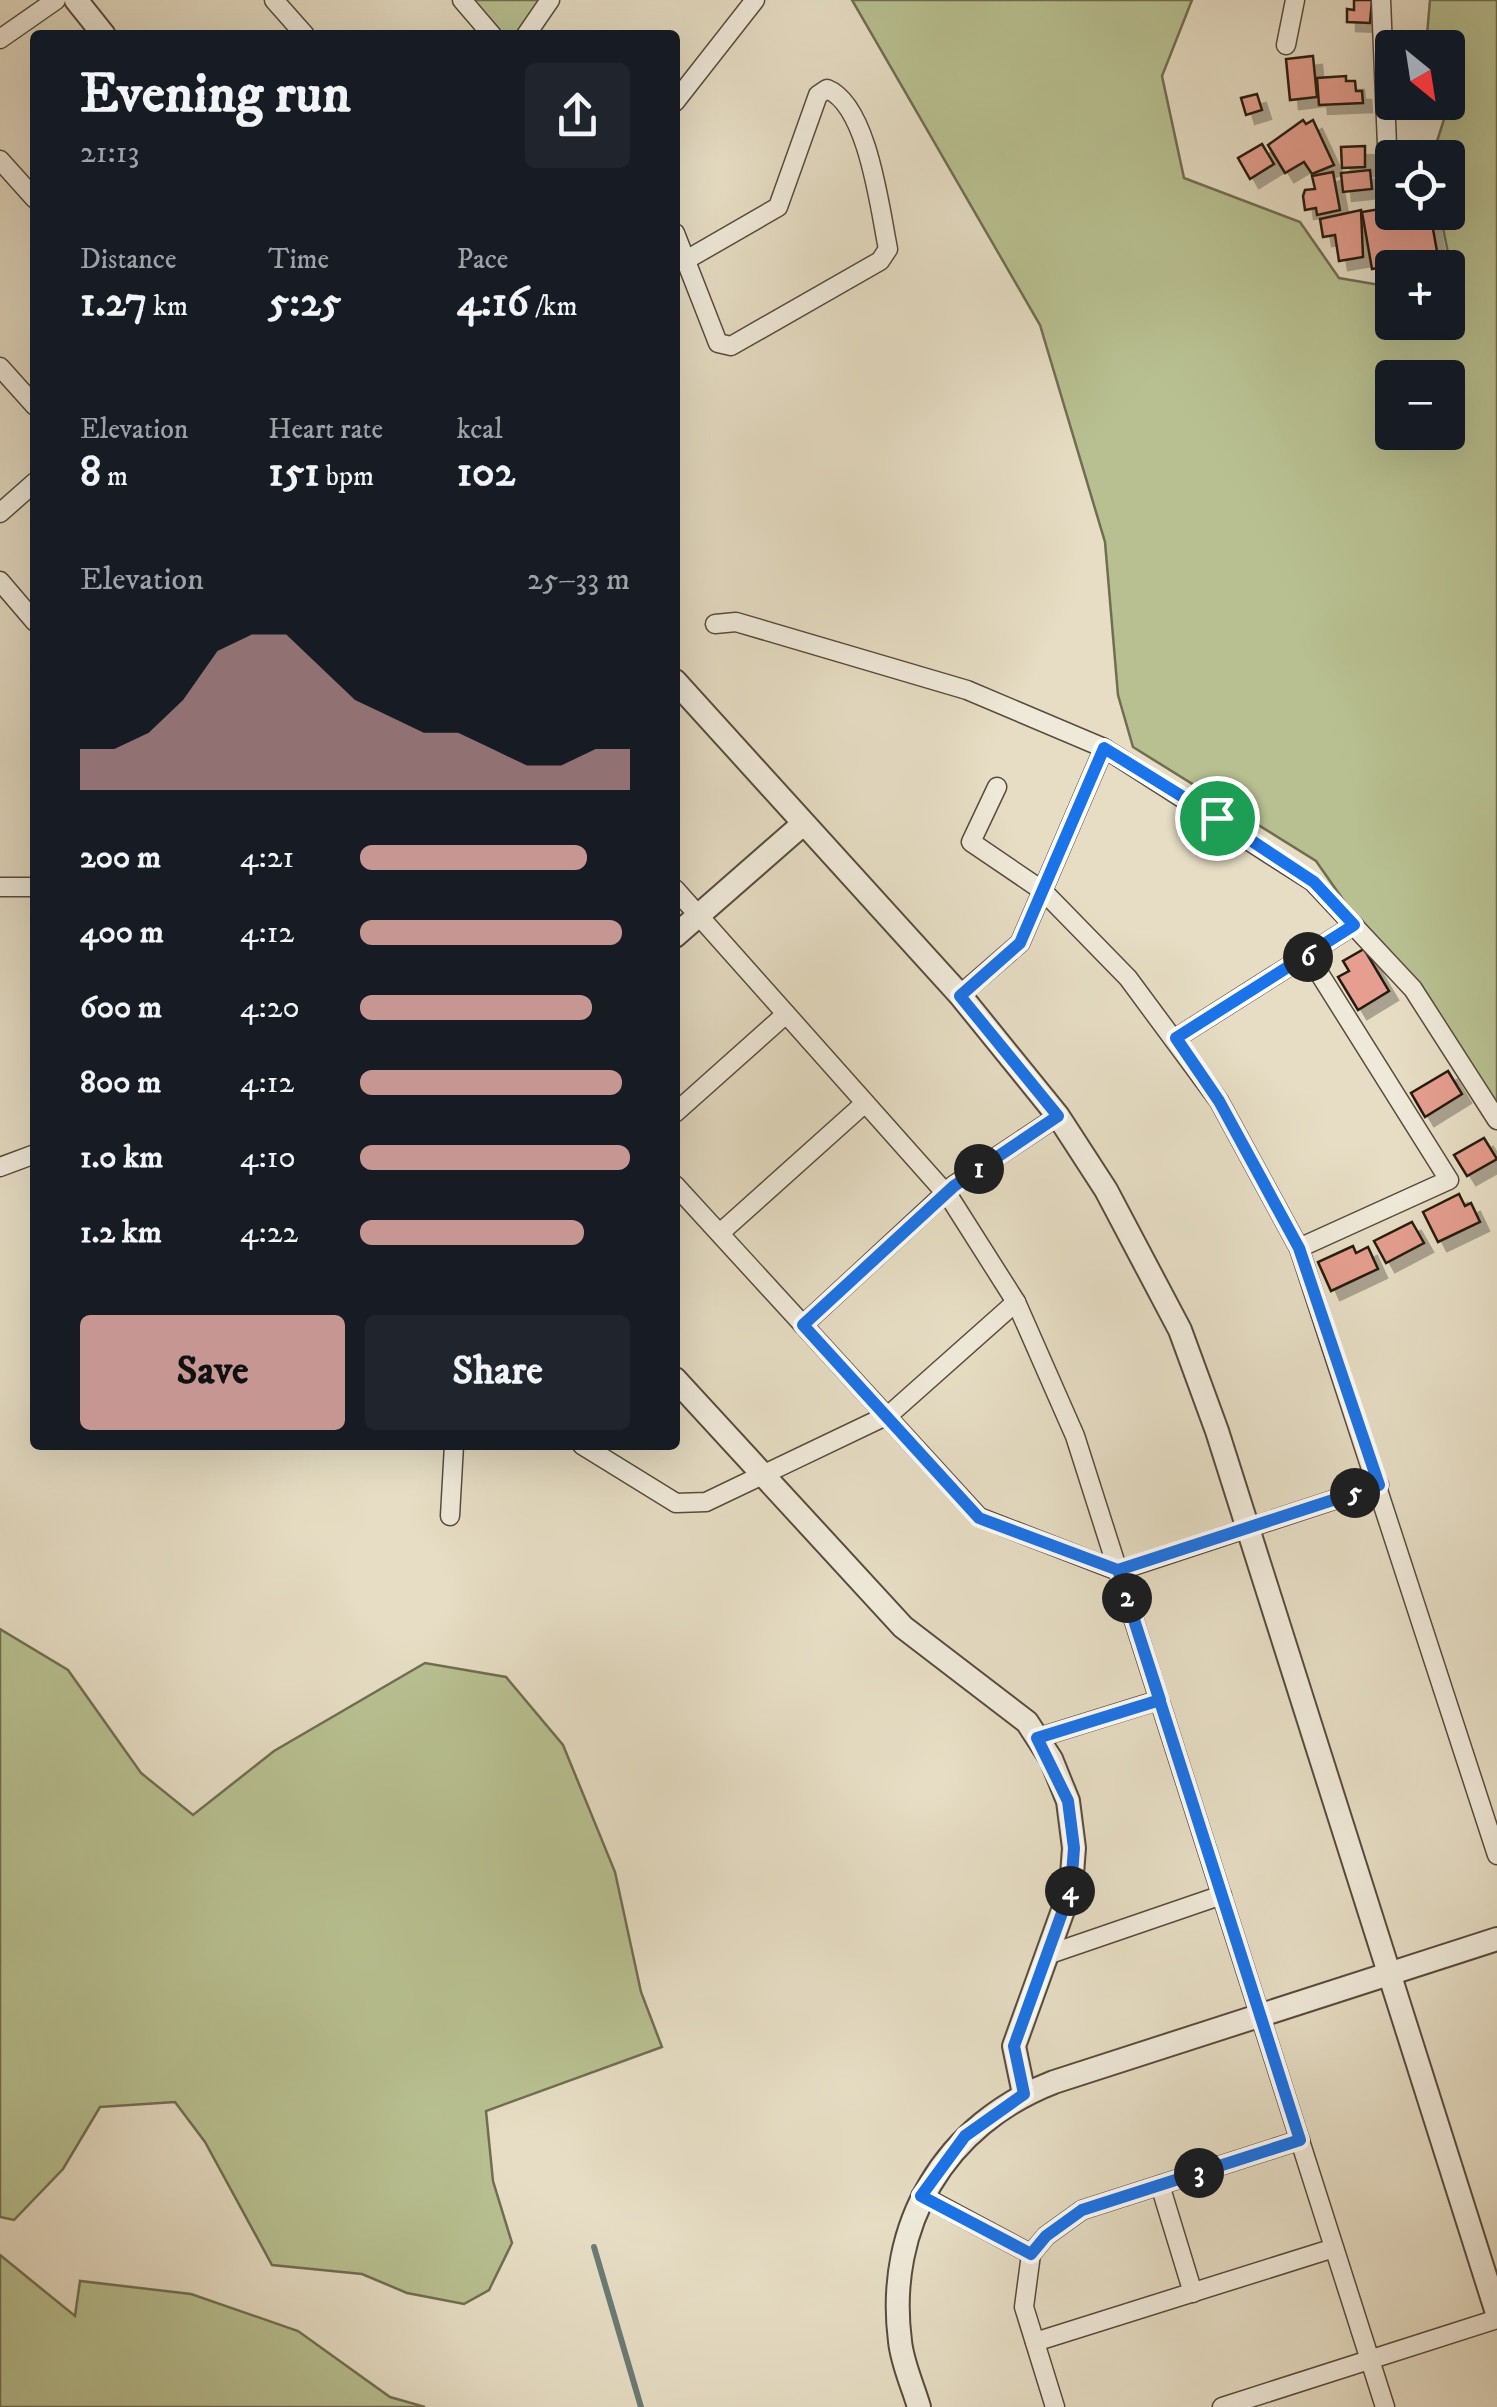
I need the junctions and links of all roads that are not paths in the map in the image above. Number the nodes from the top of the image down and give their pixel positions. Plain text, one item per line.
1 (56, 0) edge
2 (76, 0) edge
3 (274, 0) edge
4 (462, 0) edge
5 (550, 0) edge
6 (755, 0) edge
7 (1294, 0) edge
8 (1382, 0) edge
9 (100, 30) edge
10 (301, 30) edge
11 (488, 30) edge
12 (529, 30) edge
13 (0, 39) edge
14 (1286, 46) dead end
15 (680, 96) edge
16 (1387, 140) edge
17 (0, 160) edge
18 (30, 194) edge
19 (680, 245) edge
20 (686, 260) junction
21 (0, 367) edge
22 (30, 400) edge
23 (30, 486) edge
24 (0, 513) edge
25 (0, 581) edge
26 (30, 616) edge
27 (715, 624) dead end
28 (680, 687) edge
29 (1104, 748) junction
30 (997, 786) dead end
31 (803, 824) junction
32 (0, 887) edge
33 (30, 887) edge
34 (1043, 891) junction
35 (680, 895) edge
36 (698, 915) junction
37 (1354, 925) junction
38 (680, 931) edge
39 (1309, 957) junction
40 (960, 996) junction
41 (786, 1014) junction
42 (1176, 1038) junction
43 (865, 1103) junction
44 (680, 1109) edge
45 (1058, 1116) junction
46 (1497, 1120) edge
47 (30, 1156) edge
48 (0, 1167) edge
49 (680, 1190) edge
50 (946, 1193) junction
51 (720, 1234) junction
52 (1299, 1248) junction
53 (1016, 1302) junction
54 (803, 1325) junction
55 (680, 1383) edge
56 (886, 1416) junction
57 (454, 1450) edge
58 (590, 1450) edge
59 (763, 1474) junction
60 (1379, 1485) junction
61 (450, 1516) dead end
62 (1248, 1528) junction
63 (1118, 1570) junction
64 (1160, 1700) junction
65 (1037, 1738) junction
66 (1490, 1812) edge
67 (1497, 1855) edge
68 (1222, 1895) junction
69 (1497, 1939) edge
70 (1047, 1955) junction
71 (1388, 1974) junction
72 (1260, 2016) junction
73 (1024, 2094) junction
74 (1300, 2140) junction
75 (1160, 2185) junction
76 (921, 2196) junction
77 (1334, 2248) junction
78 (1031, 2254) junction
79 (1193, 2292) junction
80 (1497, 2316) edge
81 (1035, 2342) junction
82 (1370, 2360) junction
83 (920, 2407) edge
84 (1055, 2407) edge
85 (1222, 2407) edge
86 (1385, 2407) edge

1 - 13 street
2 - 9 street
3 - 10 street
4 - 11 street
5 - 12 street
6 - 15 street
7 - 14 street
8 - 16 street
17 - 18 street
19 - 20 street
20 - 20 street
21 - 22 street
23 - 24 street
25 - 26 street
27 - 29 street
28 - 31 street
29 - 34 street
29 - 37 street
30 - 34 street
31 - 36 street
31 - 40 street
32 - 33 street
34 - 40 street
34 - 42 street
35 - 36 street
36 - 38 street
36 - 41 street
37 - 39 street
37 - 46 street
39 - 42 street
39 - 52 street
40 - 45 street
41 - 43 street
41 - 44 street
42 - 52 street
43 - 50 street
43 - 51 street
45 - 50 street
45 - 62 street
47 - 48 street
49 - 51 street
50 - 53 street
50 - 54 street
51 - 54 street
52 - 60 street
53 - 56 street
53 - 63 street
54 - 56 street
55 - 59 street
56 - 59 street
56 - 63 street
57 - 61 street
58 - 59 street
59 - 65 street
60 - 62 street
60 - 66 street
62 - 63 street
62 - 71 street
63 - 64 street
64 - 65 street
64 - 68 street
65 - 70 street
66 - 67 street
68 - 70 street
68 - 72 street
69 - 71 street
70 - 73 street
71 - 72 street
71 - 80 street
72 - 73 street
72 - 74 street
73 - 76 street
74 - 75 street
74 - 77 street
75 - 78 street
75 - 79 street
76 - 78 street
76 - 83 street
77 - 79 street
77 - 82 street
78 - 81 street
79 - 81 street
80 - 82 street
81 - 84 street
82 - 85 street
82 - 86 street

